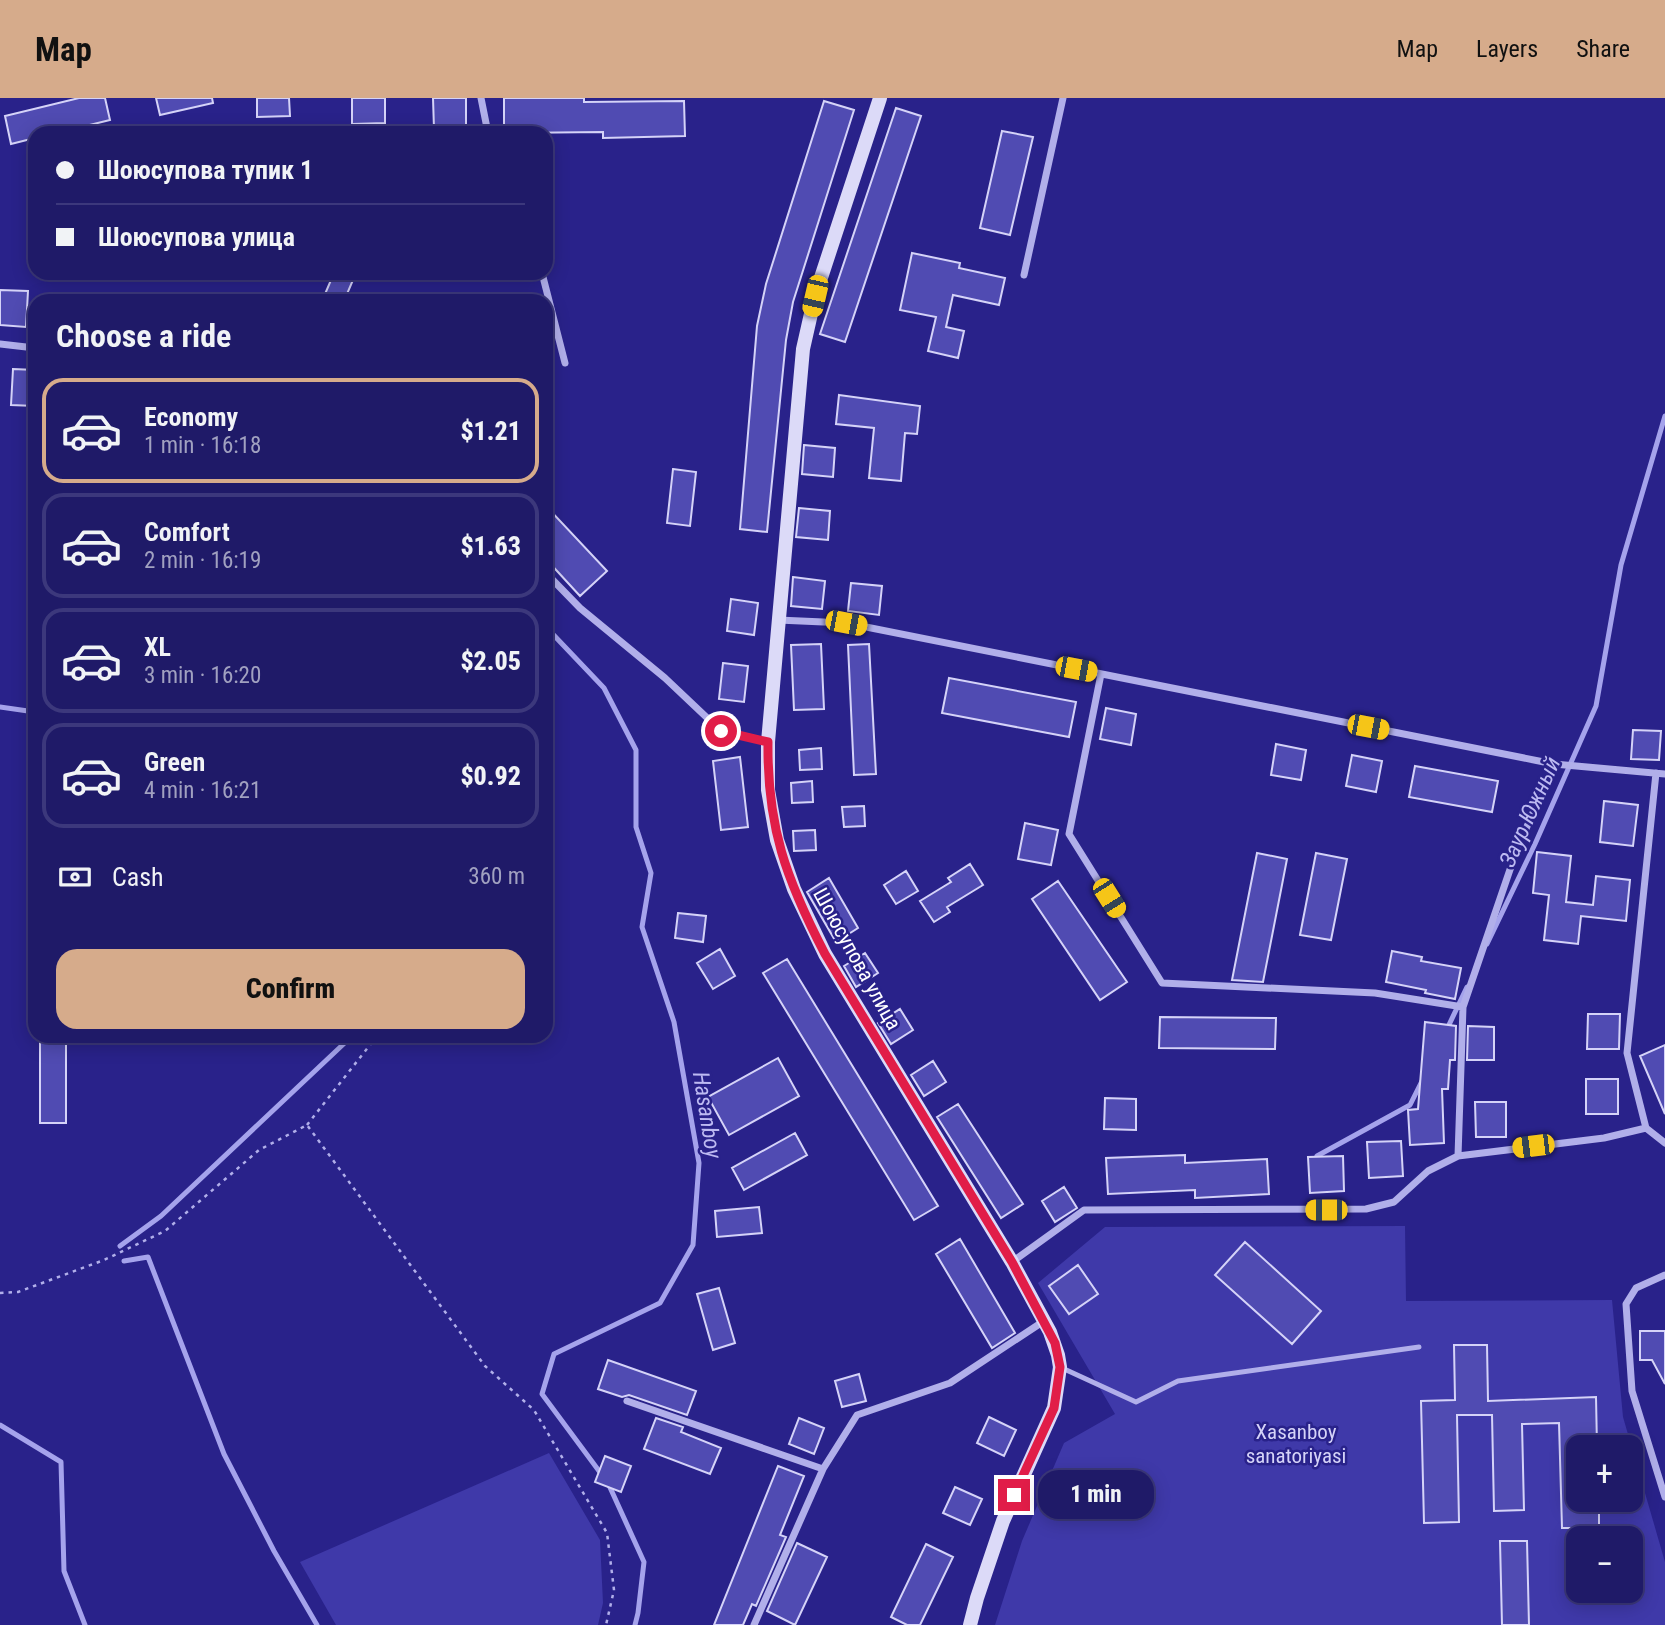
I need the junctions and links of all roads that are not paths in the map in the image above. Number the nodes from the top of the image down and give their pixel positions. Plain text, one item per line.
1 (481, 98) edge
2 (880, 98) edge
3 (1063, 98) edge
4 (487, 126) edge
5 (1024, 275) dead end
6 (553, 316) edge
7 (0, 344) edge
8 (28, 347) edge
9 (565, 363) dead end
10 (553, 580) edge
11 (777, 620) junction
12 (1101, 674) junction
13 (768, 742) junction
14 (1554, 764) junction
15 (1656, 773) junction
16 (1665, 774) edge
17 (1463, 1007) junction
18 (1646, 1128) junction
19 (1665, 1143) edge
20 (1458, 1156) junction
21 (1012, 1262) junction
22 (1665, 1275) edge
23 (1045, 1321) junction
24 (1419, 1347) dead end
25 (1060, 1367) junction
26 (628, 1401) dead end
27 (823, 1469) junction
28 (1665, 1497) edge
29 (754, 1625) edge
30 (970, 1625) edge

1 - 4 street
2 - 11 street, Шоюсупова улица
3 - 5 street
6 - 9 street
7 - 8 street
10 - 13 street
11 - 12 street
11 - 13 street, Шоюсупова улица
12 - 14 street
12 - 17 street
13 - 21 street, Шоюсупова улица
14 - 15 street
14 - 17 street
15 - 16 street
15 - 18 street
17 - 20 street
18 - 19 street
18 - 20 street
20 - 21 street
21 - 23 street, Шоюсупова улица
22 - 28 street
23 - 25 street, Шоюсупова улица
23 - 27 street
24 - 25 lane
25 - 30 street, Шоюсупова улица
26 - 27 street
27 - 29 street

